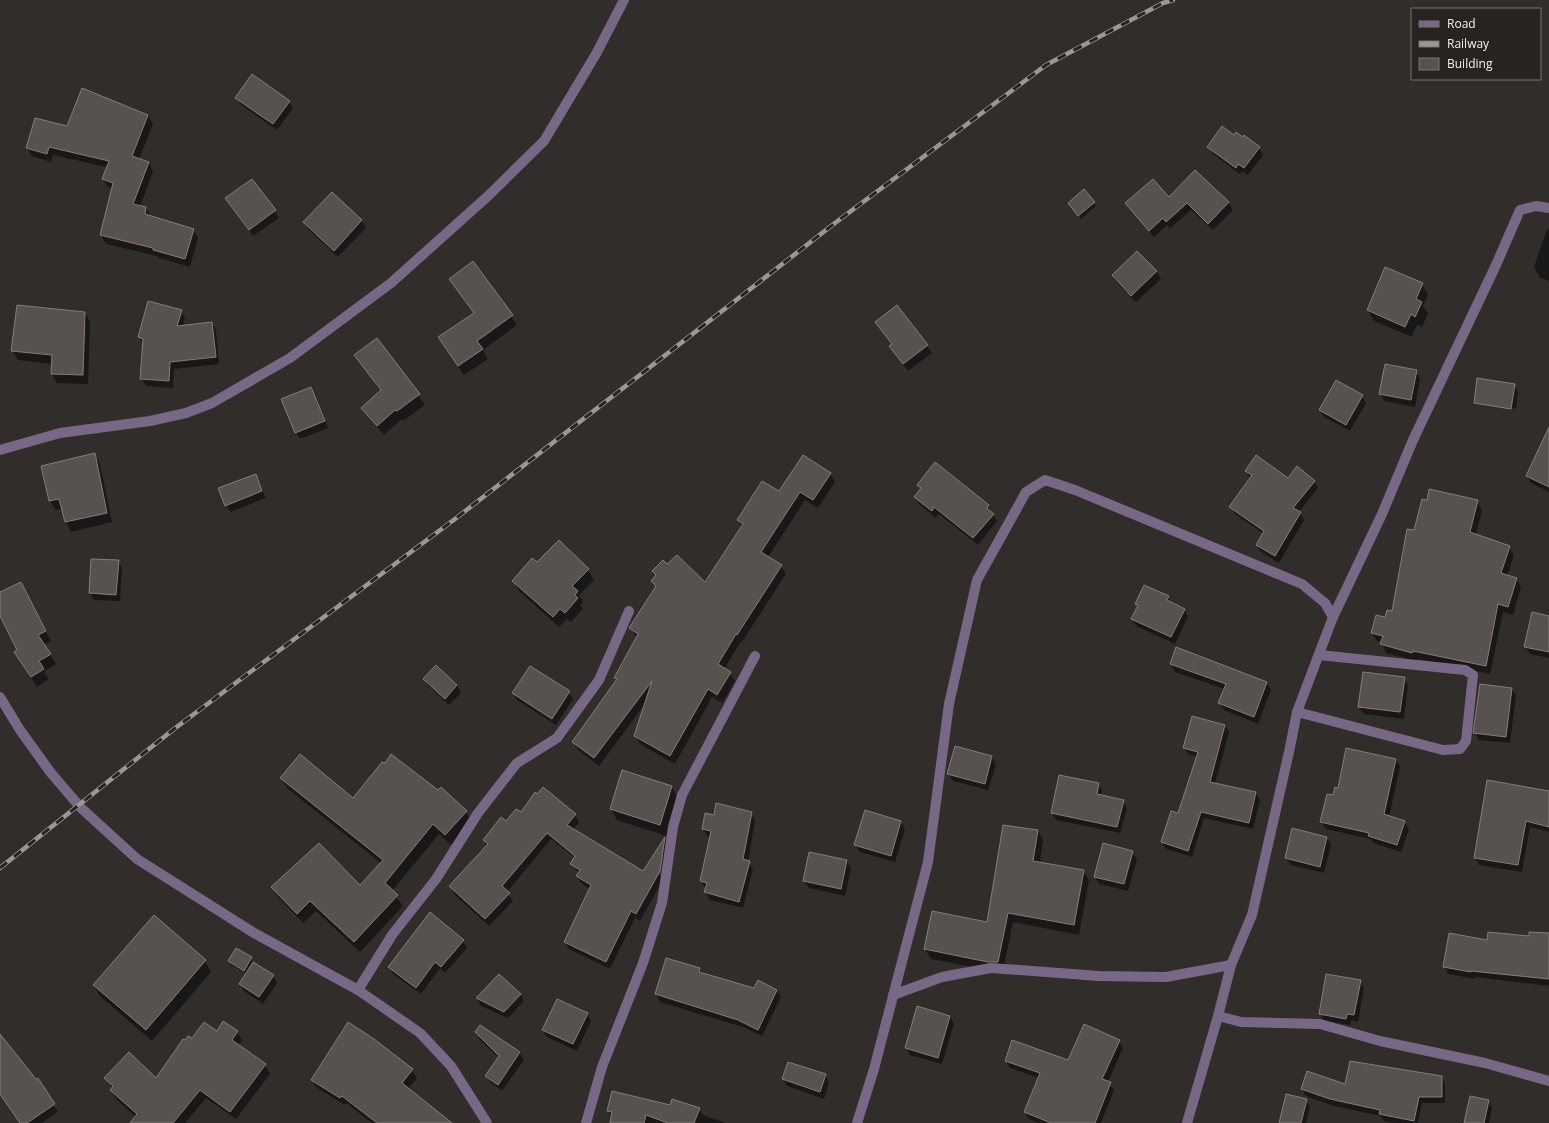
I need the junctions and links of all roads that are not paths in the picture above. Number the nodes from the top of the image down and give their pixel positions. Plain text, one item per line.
1 (624, 0) edge
2 (1549, 208) edge
3 (0, 450) edge
4 (629, 611) dead end
5 (1333, 617) junction
6 (1319, 655) junction
7 (755, 656) dead end
8 (0, 697) edge
9 (1297, 712) junction
10 (1231, 965) junction
11 (358, 990) junction
12 (892, 995) junction
13 (1218, 1016) junction
14 (1549, 1081) edge
15 (487, 1123) edge
16 (586, 1123) edge
17 (857, 1123) edge
18 (1188, 1123) edge

1 - 3 street
2 - 5 street
4 - 11 street
5 - 6 street
5 - 12 street
6 - 9 street
6 - 9 street
7 - 16 street
8 - 11 street
9 - 10 street
10 - 12 street
10 - 13 street
11 - 15 street
12 - 17 street
13 - 14 street
13 - 18 street

